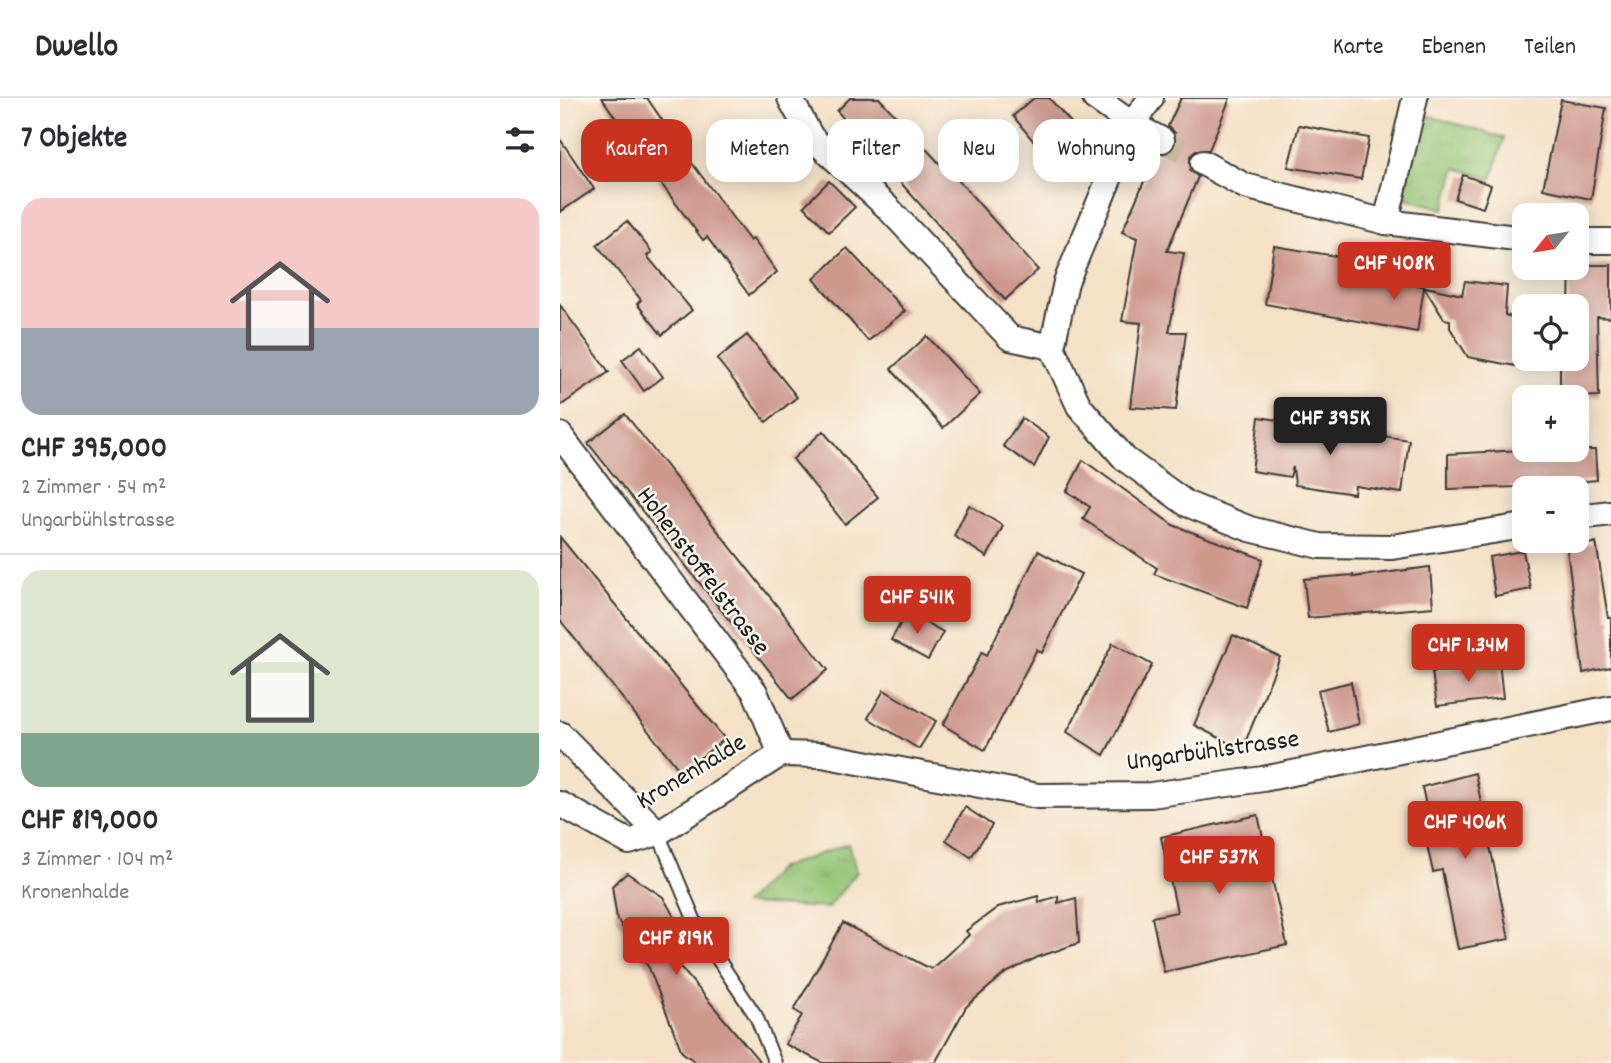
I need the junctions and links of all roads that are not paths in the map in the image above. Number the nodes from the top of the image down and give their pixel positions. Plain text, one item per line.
1 (790, 98) edge
2 (1095, 98) edge
3 (1151, 98) edge
4 (1415, 98) edge
5 (1125, 119) edge
6 (1136, 119) edge
7 (1203, 163) tunnel mouth
8 (1108, 182) edge
9 (1386, 222) junction
10 (1512, 238) edge
11 (1611, 240) edge
12 (1589, 241) edge
13 (1052, 347) junction
14 (560, 435) edge
15 (1611, 513) edge
16 (1589, 516) edge
17 (1512, 528) edge
18 (1611, 708) edge
19 (560, 734) edge
20 (781, 754) junction
21 (822, 755) joint
22 (560, 804) edge
23 (658, 833) junction
24 (775, 1063) edge

1 - 13 street
2 - 5 street
3 - 6 street
4 - 9 street
7 - 9 street
8 - 13 street
9 - 10 street
11 - 12 street
13 - 17 street
14 - 20 street, Hohenstoffelstrasse
15 - 16 street
18 - 21 street, Ungarbühlstrasse
19 - 23 street
20 - 21 street, Kronenhalde
20 - 23 street, Kronenhalde
22 - 23 street, Kronenhalde
23 - 24 lane

